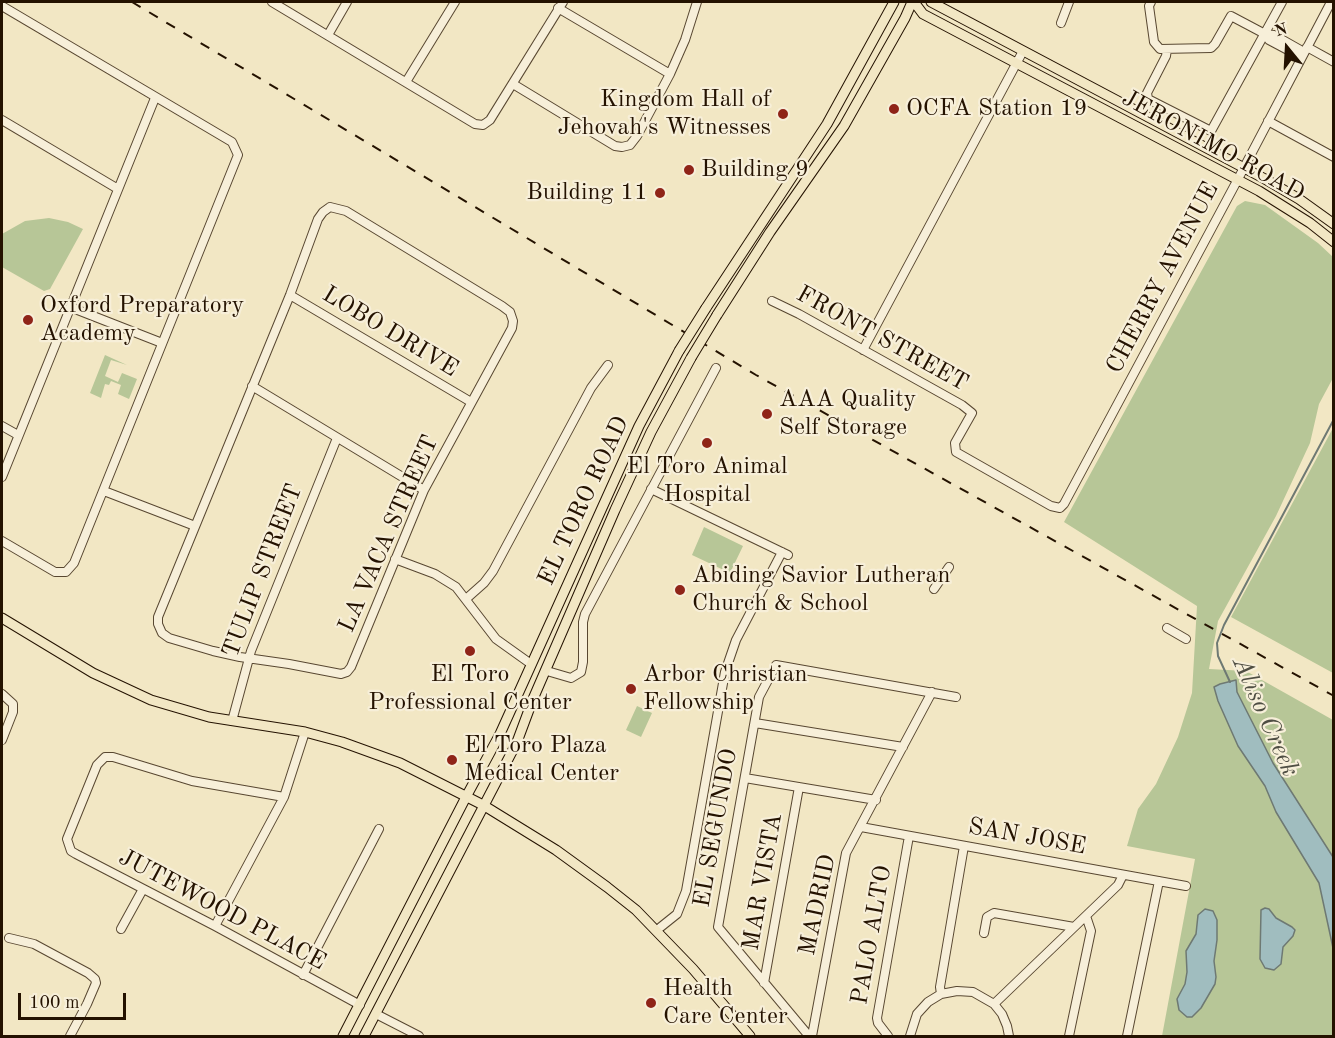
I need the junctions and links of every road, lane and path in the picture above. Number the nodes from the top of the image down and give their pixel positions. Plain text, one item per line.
1 (272, 2) edge
2 (347, 2) edge
3 (455, 2) edge
4 (696, 2) edge
5 (913, 2) edge
6 (931, 2) edge
7 (1069, 2) edge
8 (1151, 2) edge
9 (1282, 2) edge
10 (1331, 2) edge
11 (893, 4) edge
12 (560, 5) edge
13 (2, 6) edge
14 (1061, 23) dead end
15 (1265, 34) junction
16 (328, 35) junction
17 (1167, 49) junction
18 (1023, 51) junction
19 (1304, 52) junction
20 (1017, 62) junction
21 (1334, 62) edge
22 (669, 74) junction
23 (406, 82) junction
24 (513, 84) junction
25 (155, 98) junction
26 (2, 120) edge
27 (1268, 121) junction
28 (1334, 157) edge
29 (1244, 168) junction
30 (1238, 179) junction
31 (118, 189) junction
32 (1334, 224) edge
33 (1334, 242) edge
34 (290, 295) junction
35 (772, 302) dead end
36 (70, 307) junction
37 (162, 343) junction
38 (864, 350) junction
39 (608, 365) dead end
40 (716, 368) dead end
41 (252, 386) junction
42 (471, 402) junction
43 (2, 426) edge
44 (18, 435) junction
45 (337, 438) junction
46 (954, 449) joint
47 (2, 477) edge
48 (651, 489) junction
49 (424, 490) junction
50 (104, 491) junction
51 (195, 526) junction
52 (2, 542) edge
53 (395, 559) junction
54 (948, 567) dead end
55 (934, 589) dead end
56 (466, 599) junction
57 (2, 618) edge
58 (1167, 628) dead end
59 (1186, 639) dead end
60 (249, 659) junction
61 (531, 664) junction
62 (547, 671) junction
63 (932, 692) junction
64 (2, 694) edge
65 (956, 697) dead end
66 (232, 721) junction
67 (755, 723) junction
68 (305, 732) junction
69 (2, 740) edge
70 (903, 747) junction
71 (745, 778) junction
72 (799, 787) junction
73 (284, 797) junction
74 (466, 797) junction
75 (876, 800) junction
76 (483, 806) junction
77 (861, 827) junction
78 (379, 829) dead end
79 (909, 836) junction
80 (964, 846) junction
81 (1123, 874) junction
82 (1159, 881) junction
83 (1186, 886) dead end
84 (143, 889) junction
85 (1086, 916) junction
86 (215, 926) junction
87 (1074, 927) junction
88 (121, 929) dead end
89 (657, 930) junction
90 (984, 933) dead end
91 (9, 938) dead end
92 (303, 975) junction
93 (765, 983) junction
94 (941, 994) junction
95 (994, 1004) junction
96 (360, 1005) junction
97 (376, 1014) junction
98 (70, 1036) edge
99 (343, 1036) edge
100 (364, 1036) edge
101 (419, 1036) edge
102 (750, 1036) edge
103 (811, 1036) edge
104 (888, 1036) edge
105 (910, 1036) edge
106 (1009, 1036) edge
107 (1069, 1036) edge
108 (1127, 1036) edge

1 - 16 street
2 - 16 street
3 - 23 street
4 - 22 street
5 - 20 main road, JERONIMO ROAD
5 - 62 main road, EL TORO ROAD, bridge
6 - 18 main road, JERONIMO ROAD
7 - 14 street
8 - 17 street
9 - 15 street
10 - 19 street, CHERRY AVENUE
11 - 61 main road, EL TORO ROAD, bridge
12 - 22 street
12 - 24 street
13 - 25 street
15 - 17 street
15 - 17 street
15 - 19 street
16 - 23 street
18 - 20 street
18 - 29 main road, JERONIMO ROAD
19 - 21 street
19 - 27 street, CHERRY AVENUE
20 - 30 main road, JERONIMO ROAD
20 - 38 street
22 - 24 street
23 - 24 street
25 - 31 street
25 - 37 street
26 - 31 street
27 - 28 street
27 - 29 street, CHERRY AVENUE
29 - 30 street, CHERRY AVENUE
29 - 32 main road, JERONIMO ROAD
30 - 33 main road, JERONIMO ROAD
30 - 46 street, CHERRY AVENUE
31 - 36 street
34 - 41 street
34 - 42 street, LOBO DRIVE
34 - 42 street, LA VACA STREET
35 - 38 street, FRONT STREET
36 - 37 street
36 - 44 street
37 - 50 street
38 - 46 street, FRONT STREET
39 - 56 street
40 - 48 street
41 - 45 street
41 - 51 street
42 - 49 street, LA VACA STREET
43 - 44 street
44 - 47 street
45 - 49 street
45 - 60 street, TULIP STREET
48 - 62 street
48 - 89 street
49 - 53 street, LA VACA STREET
50 - 51 street
50 - 52 street
51 - 60 street
53 - 56 street
53 - 60 street, LA VACA STREET
54 - 55 street
56 - 61 street
57 - 66 main road
58 - 59 street
60 - 66 street, TULIP STREET
61 - 62 main road
61 - 74 main road, EL TORO ROAD
62 - 76 main road, EL TORO ROAD
63 - 65 street
63 - 67 street, EL SEGUNDO
63 - 70 street, MADRID
64 - 69 street
66 - 68 main road
67 - 70 street
67 - 71 street, EL SEGUNDO
68 - 73 street
68 - 74 main road
70 - 75 street, MADRID
71 - 72 street
71 - 93 street, EL SEGUNDO
72 - 75 street
72 - 93 street, MAR VISTA
73 - 84 street, JUTEWOOD PLACE
73 - 86 street
74 - 76 main road
74 - 96 main road, EL TORO ROAD
75 - 77 street, MADRID
76 - 89 main road
76 - 97 main road, EL TORO ROAD
77 - 79 street, SAN JOSE
77 - 103 street, MADRID
78 - 92 street
79 - 80 street, SAN JOSE
79 - 104 street, PALO ALTO
80 - 81 street, SAN JOSE
80 - 94 street
81 - 82 street, SAN JOSE
81 - 85 street
82 - 83 street, SAN JOSE
82 - 108 street
84 - 86 street, JUTEWOOD PLACE
84 - 88 street
85 - 87 street
85 - 107 street
86 - 92 street, JUTEWOOD PLACE
87 - 90 street
87 - 95 street
89 - 102 main road
91 - 98 street
92 - 96 street, JUTEWOOD PLACE
93 - 103 street
94 - 95 street
94 - 105 street
95 - 106 street
96 - 97 main road
96 - 99 main road, EL TORO ROAD
97 - 100 main road, EL TORO ROAD
97 - 101 street

